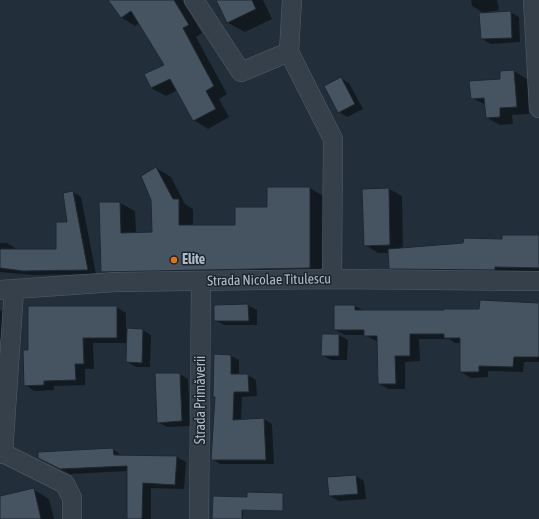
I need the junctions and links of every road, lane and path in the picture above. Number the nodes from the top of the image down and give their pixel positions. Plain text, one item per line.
1 (194, 0) edge
2 (292, 0) edge
3 (533, 0) edge
4 (289, 52) junction
5 (539, 108) edge
6 (332, 279) junction
7 (539, 280) edge
8 (202, 281) junction
9 (7, 290) edge
10 (2, 453) edge
11 (72, 519) edge
12 (199, 519) edge

1 - 4 street
2 - 4 street
3 - 5 street
4 - 6 street
6 - 7 street, Strada Nicolae Titulescu
6 - 8 street, Strada Nicolae Titulescu
8 - 9 street, Strada Nicolae Titulescu
8 - 12 street, Strada Primăverii
9 - 10 street
10 - 11 street

